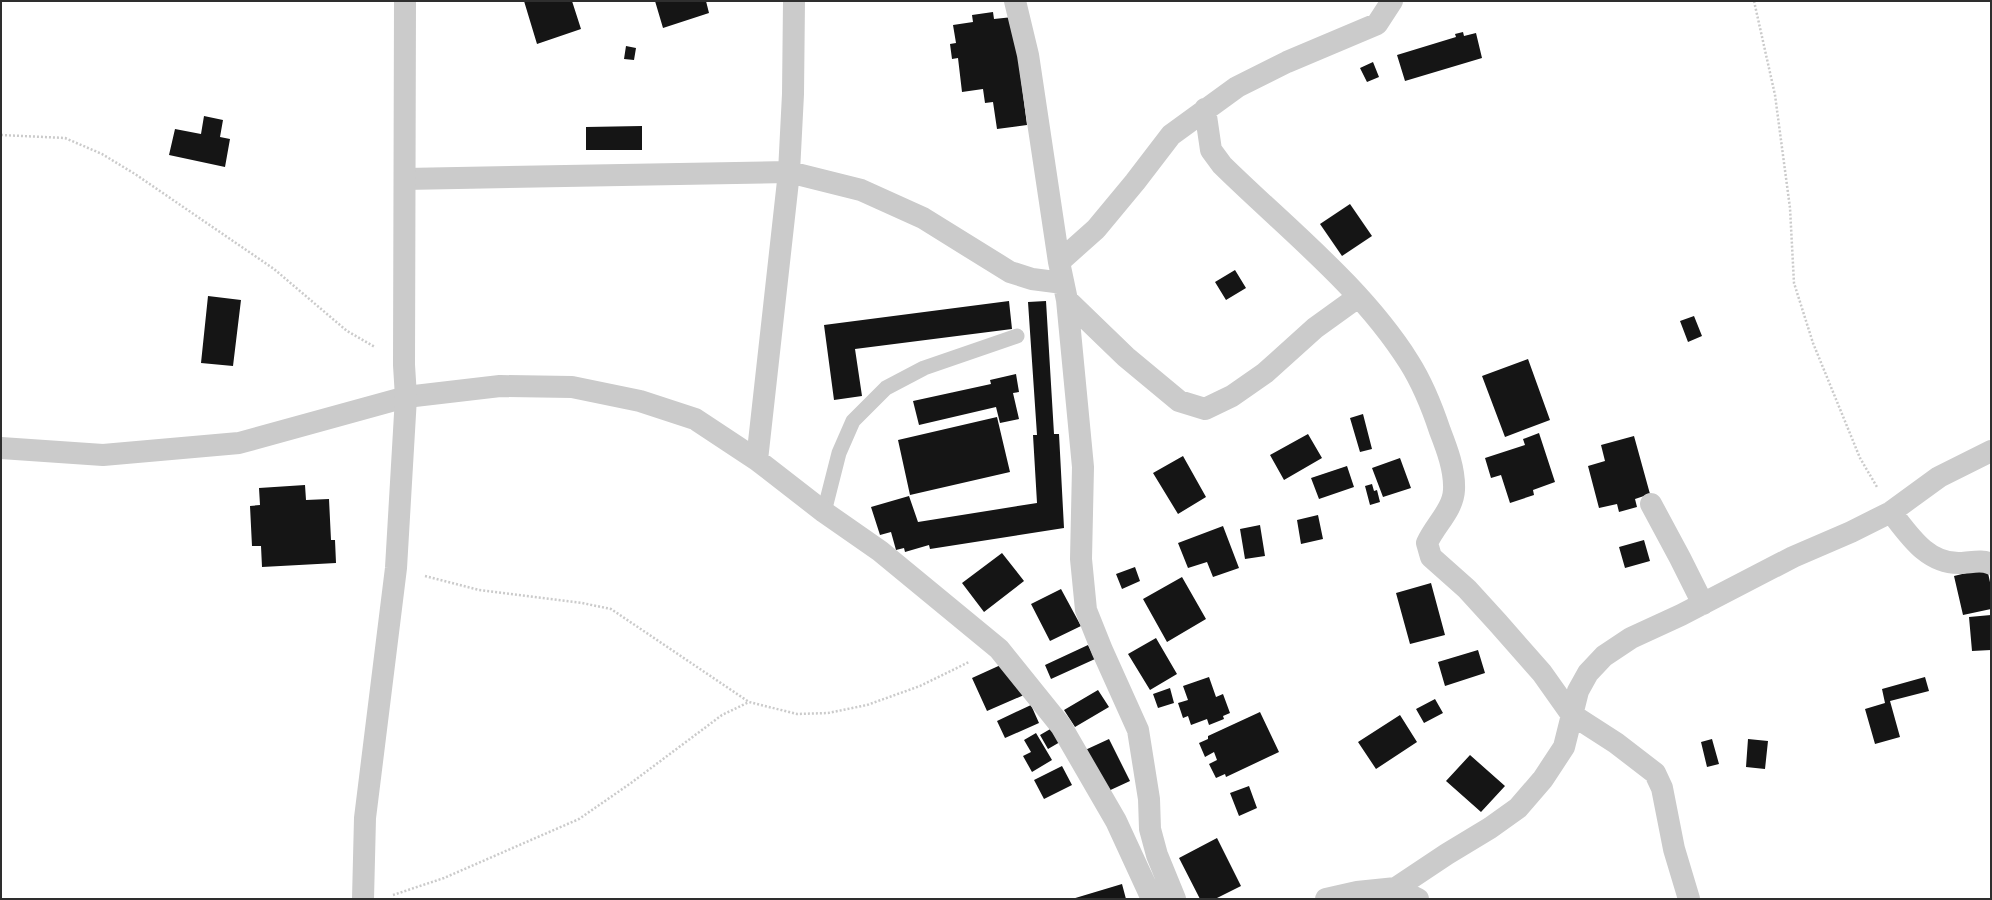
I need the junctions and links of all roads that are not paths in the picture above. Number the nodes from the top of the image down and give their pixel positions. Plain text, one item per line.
1 (405, 1) edge
2 (794, 1) edge
3 (1015, 1) edge
4 (1392, 1) edge
5 (1205, 109) junction
6 (788, 172) junction
7 (405, 179) junction
8 (1063, 282) junction
9 (1358, 297) junction
10 (1017, 336) dead end
11 (406, 397) junction
12 (1, 448) edge
13 (1991, 451) edge
14 (757, 460) junction
15 (1651, 504) dead end
16 (824, 512) junction
17 (1891, 512) junction
18 (1991, 564) edge
19 (1702, 604) junction
20 (1571, 714) junction
21 (1396, 888) junction
22 (363, 899) edge
23 (1152, 899) edge
24 (1175, 899) edge
25 (1326, 899) edge
26 (1418, 899) edge
27 (1688, 899) edge

1 - 7 street
2 - 6 street
3 - 8 street
4 - 5 street
5 - 8 street
5 - 9 street
6 - 7 street
6 - 8 street
6 - 14 street
7 - 11 street
8 - 9 street
8 - 24 street
9 - 20 street
10 - 16 lane
11 - 12 street
11 - 14 street
11 - 22 street
13 - 17 street
14 - 16 street
15 - 19 street
16 - 23 street
17 - 18 street
17 - 19 street
19 - 20 street
20 - 21 street
20 - 27 street
21 - 25 street
21 - 26 street

